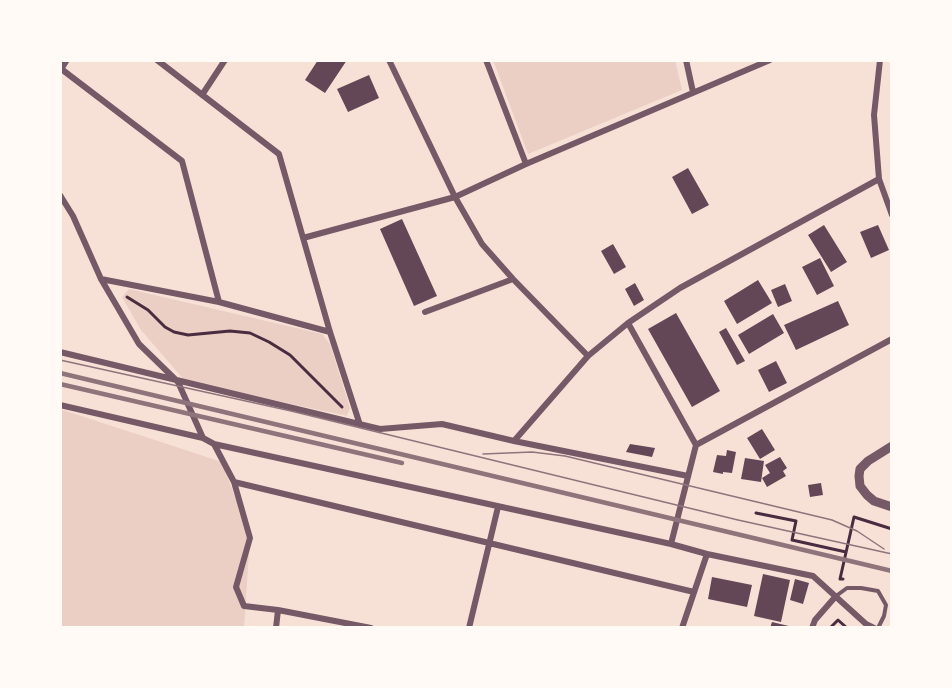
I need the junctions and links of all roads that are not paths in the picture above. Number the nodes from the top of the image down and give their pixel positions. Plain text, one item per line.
1 (65, 60) edge
2 (157, 60) edge
3 (225, 60) edge
4 (389, 60) edge
5 (486, 60) edge
6 (686, 60) edge
7 (770, 60) edge
8 (880, 60) edge
9 (60, 68) edge
10 (693, 92) junction
11 (202, 95) junction
12 (526, 164) junction
13 (879, 179) junction
14 (60, 195) edge
15 (455, 197) junction
16 (892, 215) edge
17 (303, 238) junction
18 (101, 279) junction
19 (513, 279) junction
20 (219, 302) junction
21 (425, 312) dead end
22 (628, 323) junction
23 (330, 332) junction
24 (892, 339) edge
25 (60, 352) edge
26 (588, 356) junction
27 (177, 382) junction
28 (60, 405) edge
29 (360, 425) junction
30 (203, 438) junction
31 (514, 441) junction
32 (214, 444) junction
33 (696, 445) junction
34 (892, 446) edge
35 (688, 476) junction
36 (234, 482) junction
37 (498, 507) junction
38 (892, 507) edge
39 (489, 543) junction
40 (670, 544) junction
41 (707, 554) junction
42 (694, 592) junction
43 (836, 596) junction
44 (278, 610) junction
45 (276, 628) edge
46 (371, 628) edge
47 (469, 628) edge
48 (682, 628) edge
49 (812, 628) edge
50 (876, 628) edge

1 - 9 street
2 - 11 street
3 - 11 street
4 - 15 street
5 - 12 street
6 - 10 street
7 - 10 street
8 - 13 street
9 - 20 street
10 - 12 street
11 - 17 street
12 - 15 street
13 - 16 street
13 - 22 street
14 - 18 street
15 - 17 street
15 - 19 street
17 - 23 street
18 - 20 street
18 - 27 street
19 - 21 street
19 - 26 street
20 - 23 street
22 - 26 street
22 - 33 street
23 - 29 street
24 - 33 street
25 - 27 street
26 - 31 street
27 - 29 street
27 - 30 street
28 - 30 street
29 - 31 street
30 - 32 street
31 - 35 street
32 - 36 street
32 - 37 street
33 - 35 street
34 - 38 street
35 - 40 street
36 - 39 street
36 - 44 street
37 - 39 street
37 - 40 street
39 - 42 street
39 - 47 street
40 - 41 street
41 - 42 street
41 - 43 street
42 - 48 street
43 - 49 street
43 - 50 street
43 - 50 lane
44 - 45 street
44 - 46 street

